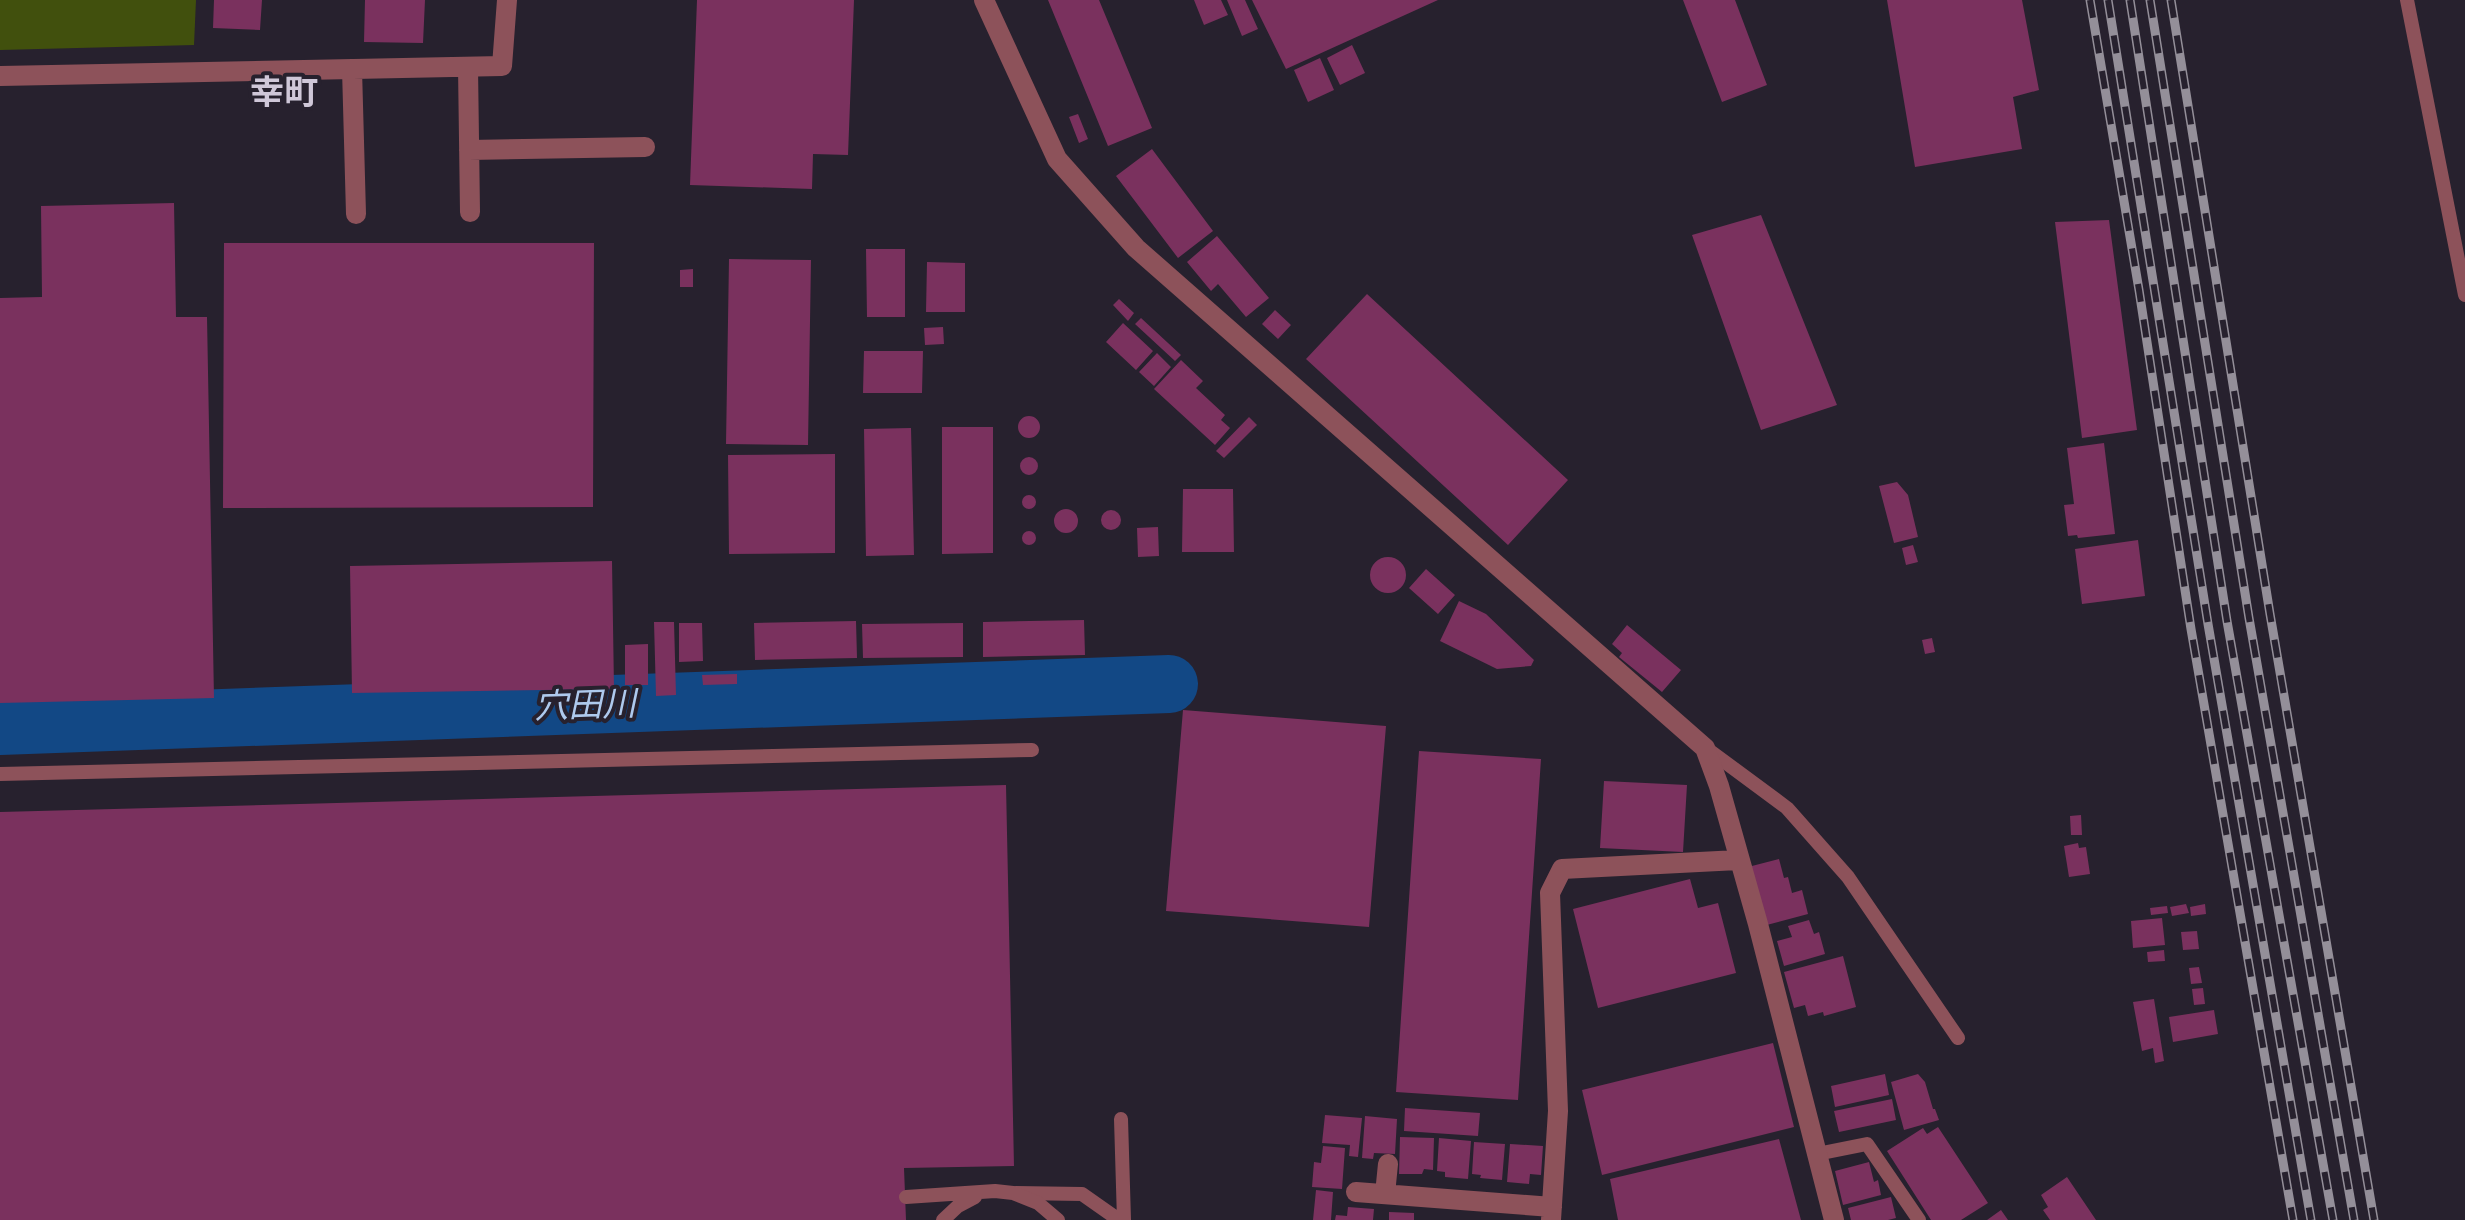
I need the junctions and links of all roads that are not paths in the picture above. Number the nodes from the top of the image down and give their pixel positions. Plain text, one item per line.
1 (507, 0) edge
2 (984, 0) edge
3 (2407, 0) edge
4 (468, 67) junction
5 (352, 69) junction
6 (0, 76) edge
7 (645, 147) dead end
8 (469, 150) junction
9 (470, 212) dead end
10 (356, 214) dead end
11 (2465, 293) edge
12 (1705, 748) junction
13 (1032, 750) dead end
14 (0, 774) edge
15 (1738, 860) junction
16 (1958, 1038) dead end
17 (1121, 1119) dead end
18 (1817, 1154) junction
19 (1388, 1164) dead end
20 (1356, 1192) dead end
21 (1385, 1194) junction
22 (906, 1197) dead end
23 (1552, 1214) edge
24 (944, 1220) edge
25 (1060, 1220) edge
26 (1121, 1220) edge
27 (1834, 1220) edge
28 (1919, 1220) edge

1 - 4 street
2 - 12 street
3 - 11 lane
4 - 5 street
4 - 8 street
5 - 6 street
5 - 10 street
7 - 8 street
8 - 9 street
12 - 15 street
12 - 16 lane
13 - 14 lane
15 - 18 street
15 - 23 street
17 - 26 lane
18 - 27 street
18 - 28 lane
19 - 21 street
20 - 21 street
21 - 23 street
22 - 25 lane, bridge
24 - 25 lane, bridge
24 - 26 lane, bridge

